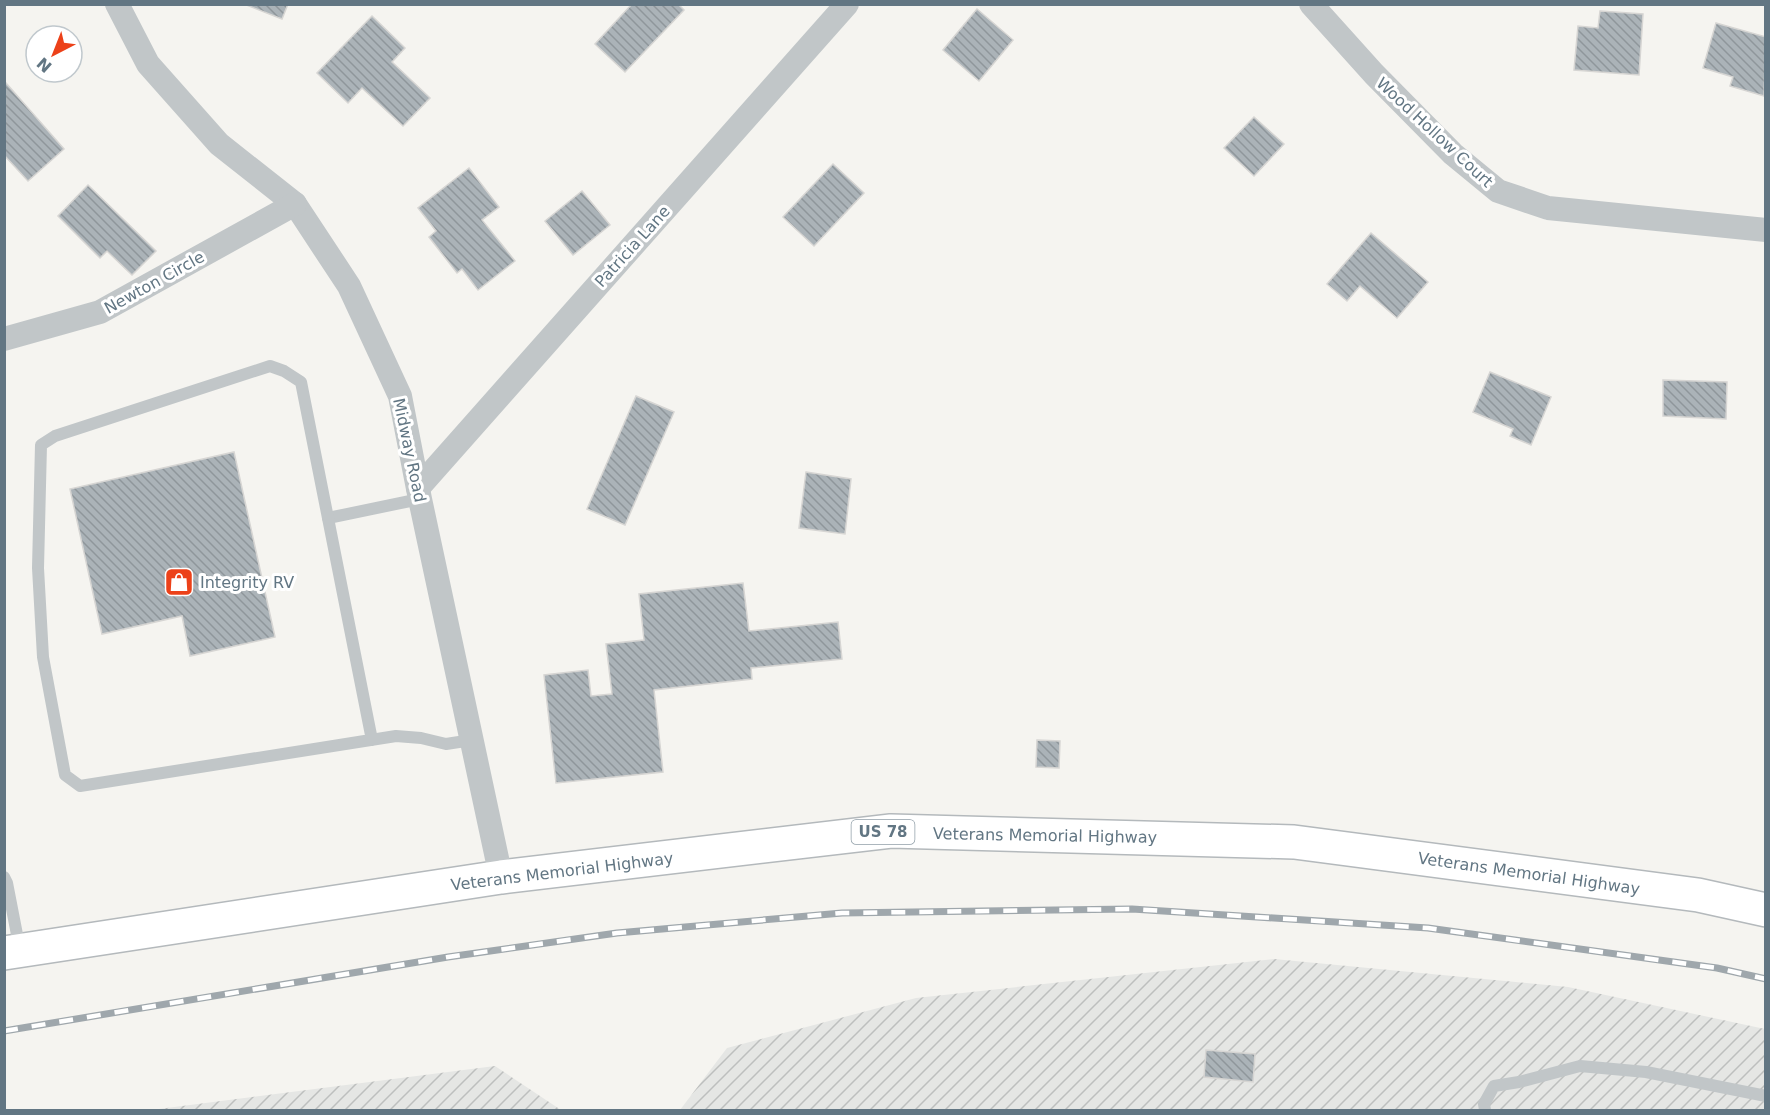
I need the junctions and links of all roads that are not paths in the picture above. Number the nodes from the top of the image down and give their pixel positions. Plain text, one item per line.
1 (117, 4) edge
2 (847, 4) edge
3 (1311, 4) edge
4 (295, 204) junction
5 (1766, 230) edge
6 (4, 339) edge
7 (418, 493) junction
8 (328, 518) junction
9 (372, 740) junction
10 (472, 740) junction
11 (4, 877) edge
12 (501, 877) junction
13 (1766, 910) edge
14 (12, 952) edge
15 (1766, 1096) edge
16 (1485, 1110) edge

1 - 4 street, Midway Road
2 - 7 street, Patricia Lane
3 - 5 street, Wood Hollow Court
4 - 6 street, Newton Circle
4 - 7 street, Midway Road
7 - 8 lane
7 - 10 street, Midway Road
8 - 9 lane
8 - 9 lane
9 - 10 lane
10 - 12 street, Midway Road
11 - 14 lane
12 - 13 main road, Veterans Memorial Highway / US 78
12 - 14 main road, Veterans Memorial Highway / US 78
15 - 16 lane

